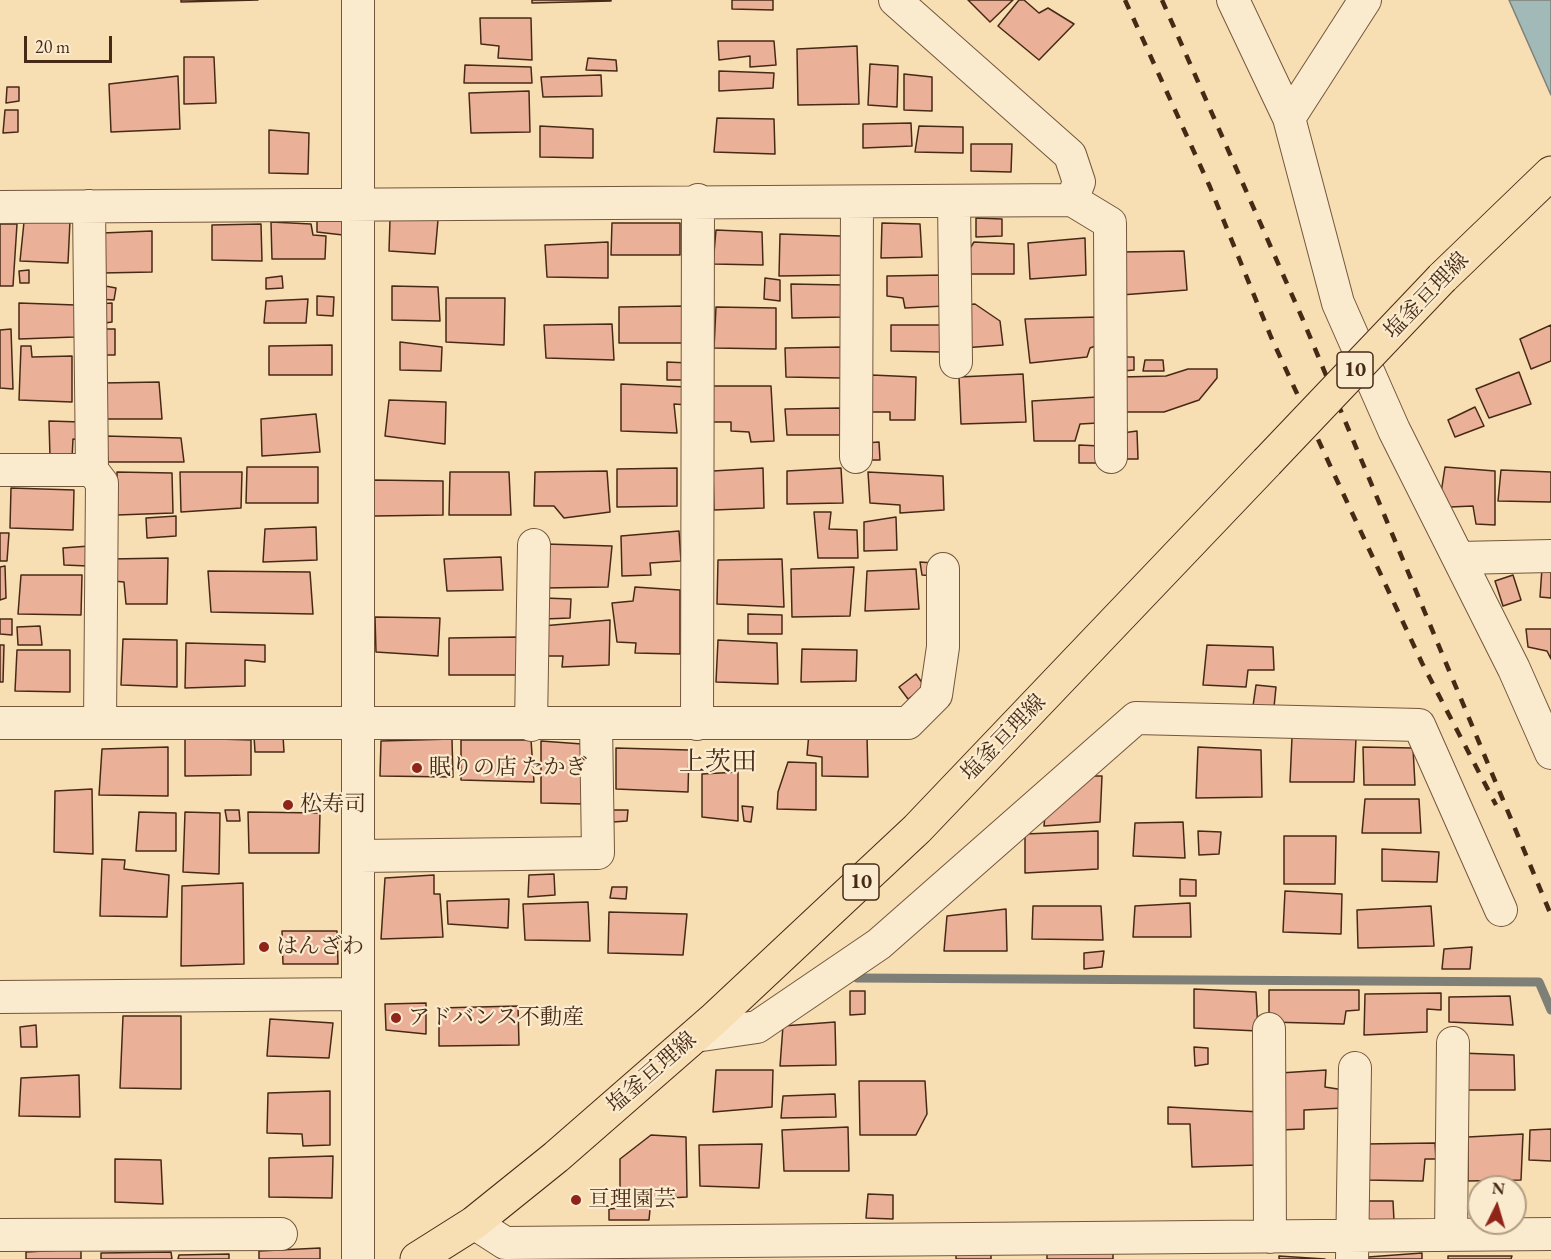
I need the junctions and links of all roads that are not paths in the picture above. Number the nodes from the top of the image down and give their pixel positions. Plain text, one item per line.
1 (358, 0) edge
2 (895, 0) edge
3 (1233, 0) edge
4 (1365, 0) edge
5 (1289, 118) junction
6 (1541, 183) edge
7 (698, 200) junction
8 (1071, 200) junction
9 (954, 201) junction
10 (856, 202) junction
11 (359, 204) junction
12 (89, 206) junction
13 (0, 207) edge
14 (956, 362) dead end
15 (856, 457) dead end
16 (1111, 457) dead end
17 (0, 470) edge
18 (92, 470) junction
19 (534, 545) dead end
20 (1551, 556) edge
21 (1459, 558) junction
22 (943, 569) dead end
23 (1544, 722) edge
24 (0, 723) edge
25 (99, 723) junction
26 (596, 724) junction
27 (698, 724) junction
28 (359, 725) junction
29 (531, 725) junction
30 (1551, 753) edge
31 (360, 856) junction
32 (1501, 909) dead end
33 (358, 994) junction
34 (0, 997) edge
35 (1269, 1029) dead end
36 (696, 1036) junction
37 (1453, 1043) dead end
38 (1355, 1068) dead end
39 (474, 1223) junction
40 (281, 1234) dead end
41 (0, 1235) edge
42 (1451, 1235) junction
43 (1270, 1237) junction
44 (1541, 1242) edge
45 (1352, 1247) edge
46 (1028, 1249) edge
47 (358, 1259) edge
48 (417, 1259) edge

1 - 11 street
2 - 8 street
3 - 5 street
4 - 5 street
5 - 21 street
6 - 36 main road, 塩釜亘理線 / 10, bridge
7 - 10 street
7 - 11 street
7 - 27 street
8 - 9 street
8 - 16 street
9 - 10 street
9 - 14 street
10 - 15 street
11 - 12 street
11 - 28 street
12 - 13 street
12 - 18 street
17 - 18 street
18 - 25 street
19 - 29 street
20 - 21 street
21 - 23 street
22 - 27 street
23 - 30 street
24 - 25 street
25 - 28 street
26 - 27 street
26 - 29 street
26 - 31 street
28 - 29 street
28 - 31 street
31 - 33 street
32 - 36 street
33 - 34 street
33 - 47 street
35 - 43 street
36 - 39 main road, 塩釜亘理線 / 10
37 - 42 street
38 - 45 street
39 - 46 street
39 - 48 main road, 塩釜亘理線 / 10
40 - 41 street
42 - 44 street
42 - 45 street
43 - 45 street
43 - 46 street

